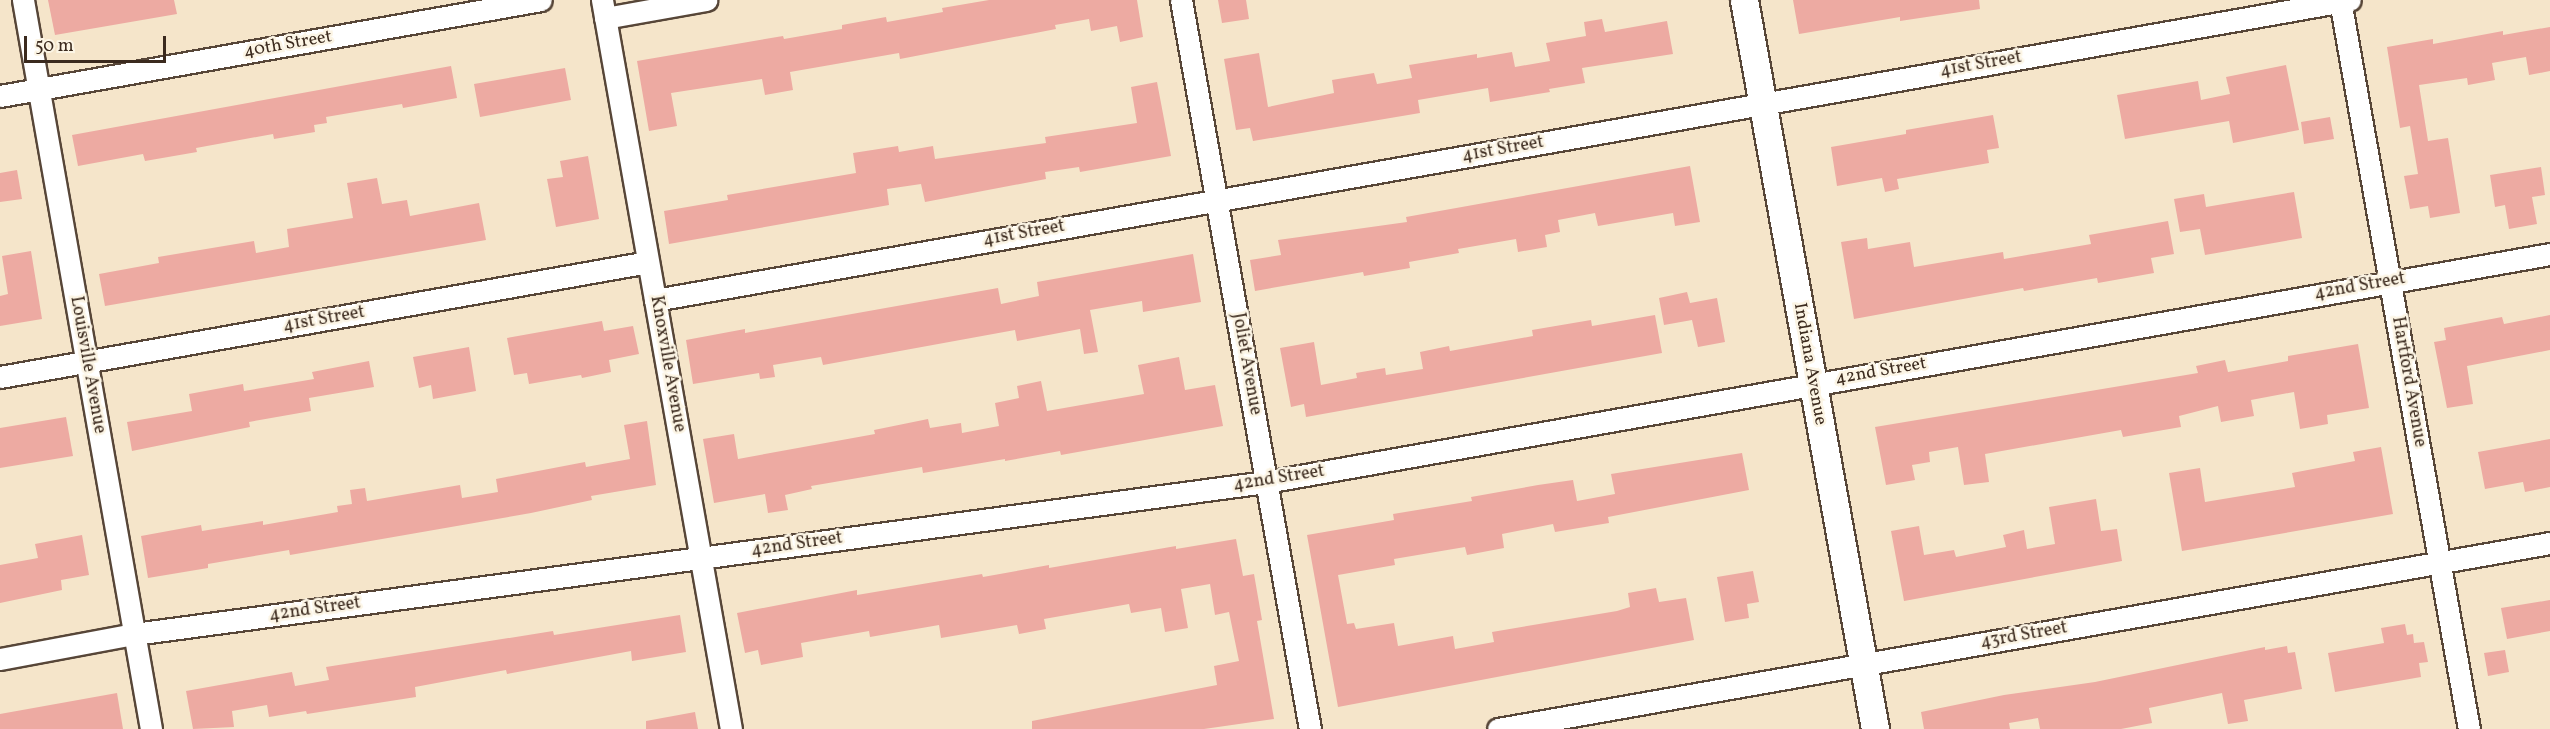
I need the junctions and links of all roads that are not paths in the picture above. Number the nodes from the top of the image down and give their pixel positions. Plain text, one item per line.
1 (23, 0) edge
2 (541, 0) edge
3 (706, 0) edge
4 (1181, 0) edge
5 (1744, 0) edge
6 (2344, 1) edge
7 (604, 9) edge
8 (38, 89) junction
9 (0, 96) edge
10 (1763, 104) junction
11 (1217, 201) junction
12 (2550, 254) edge
13 (648, 262) junction
14 (2390, 282) junction
15 (655, 300) junction
16 (86, 362) junction
17 (0, 378) edge
18 (1813, 384) junction
19 (1266, 482) junction
20 (2550, 543) edge
21 (701, 558) junction
22 (2440, 563) junction
23 (134, 634) junction
24 (0, 659) edge
25 (1863, 664) junction
26 (151, 729) edge
27 (731, 729) edge
28 (1310, 729) edge
29 (1498, 729) edge
30 (1875, 729) edge
31 (2469, 729) edge

1 - 8 street, Louisville Avenue
2 - 8 street, 40th Street
3 - 7 street
4 - 11 street, Joliet Avenue
5 - 10 main road, Indiana Avenue
6 - 10 street, 41st Street
6 - 14 street, Hartford Avenue
7 - 13 street, Knoxville Avenue
8 - 9 street, 40th Street
8 - 16 street, Louisville Avenue
10 - 11 street, 41st Street
10 - 18 main road, Indiana Avenue
11 - 15 street, 41st Street
11 - 19 street, Joliet Avenue
12 - 14 street, 42nd Street
13 - 15 street, Knoxville Avenue
13 - 16 street, 41st Street
14 - 18 street, 42nd Street
14 - 22 street, Hartford Avenue
15 - 21 street, Knoxville Avenue
16 - 17 street, 41st Street
16 - 23 street, Louisville Avenue
18 - 19 street, 42nd Street
18 - 25 main road, Indiana Avenue
19 - 21 street, 42nd Street
19 - 28 street, Joliet Avenue
20 - 22 street, 43rd Street
21 - 23 street, 42nd Street
21 - 27 street, Knoxville Avenue
22 - 25 street, 43rd Street
22 - 31 street, Hartford Avenue
23 - 24 street, 42nd Street
23 - 26 street, Louisville Avenue
25 - 29 street, 43rd Street
25 - 30 main road, Indiana Avenue

